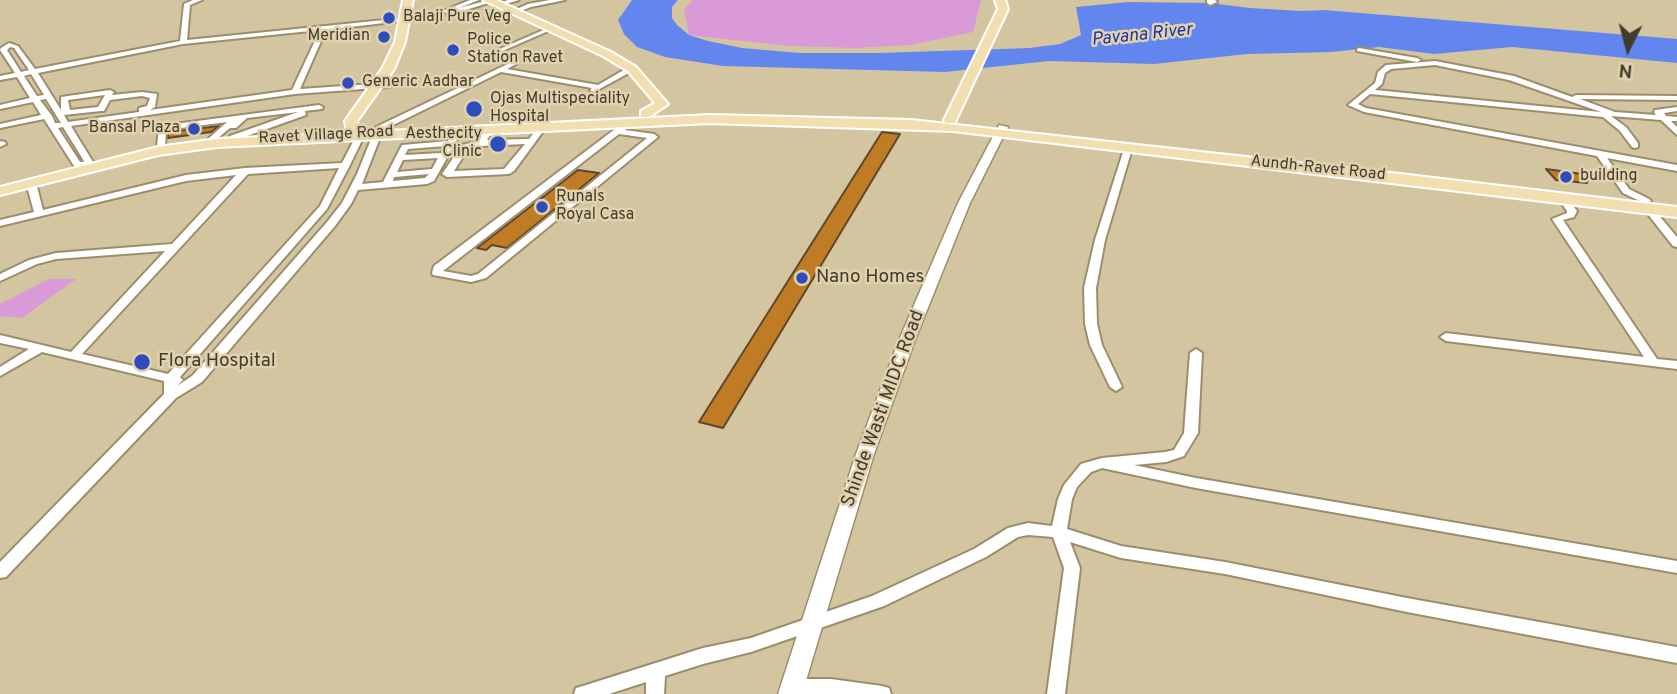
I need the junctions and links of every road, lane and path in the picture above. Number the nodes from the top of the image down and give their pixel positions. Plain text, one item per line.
1 (198, 0) edge
2 (408, 0) edge
3 (418, 0) edge
4 (476, 0) edge
5 (562, 0) edge
6 (1005, 1) edge
7 (493, 2) edge
8 (514, 6) edge
9 (410, 20) junction
10 (324, 27) junction
11 (550, 29) junction
12 (183, 42) junction
13 (1359, 50) dead end
14 (498, 51) dead end
15 (1435, 63) junction
16 (512, 64) dead end
17 (632, 69) junction
18 (500, 70) junction
19 (33, 71) junction
20 (20, 74) junction
21 (0, 78) edge
22 (382, 85) junction
23 (295, 92) junction
24 (1368, 92) junction
25 (655, 93) junction
26 (47, 96) junction
27 (1566, 96) junction
28 (1658, 97) junction
29 (36, 98) junction
30 (107, 98) junction
31 (1677, 98) edge
32 (0, 107) edge
33 (101, 108) junction
34 (1677, 109) edge
35 (63, 113) junction
36 (47, 115) junction
37 (682, 115) junction
38 (1605, 115) junction
39 (1620, 115) junction
40 (1661, 118) junction
41 (1677, 119) edge
42 (633, 121) junction
43 (956, 123) junction
44 (65, 124) junction
45 (0, 125) edge
46 (54, 126) junction
47 (542, 126) junction
48 (490, 128) junction
49 (458, 129) junction
50 (1001, 130) junction
51 (1676, 130) edge
52 (368, 131) junction
53 (221, 139) junction
54 (533, 141) junction
55 (451, 143) junction
56 (481, 143) junction
57 (1635, 145) dead end
58 (161, 147) junction
59 (1128, 149) junction
60 (445, 155) junction
61 (1601, 155) junction
62 (399, 158) junction
63 (346, 165) junction
64 (85, 167) junction
65 (1677, 168) edge
66 (245, 171) junction
67 (435, 171) junction
68 (391, 175) junction
69 (31, 183) junction
70 (386, 185) junction
71 (355, 187) junction
72 (0, 188) edge
73 (1563, 198) junction
74 (1647, 204) junction
75 (1677, 204) edge
76 (1677, 212) edge
77 (39, 213) junction
78 (0, 223) edge
79 (331, 224) junction
80 (309, 225) junction
81 (1677, 244) edge
82 (176, 247) junction
83 (0, 278) edge
84 (1446, 337) dead end
85 (0, 339) edge
86 (39, 349) junction
87 (1196, 354) dead end
88 (74, 356) junction
89 (1653, 362) junction
90 (1677, 365) edge
91 (0, 372) edge
92 (171, 387) junction
93 (1115, 387) dead end
94 (1102, 463) junction
95 (1059, 532) junction
96 (1677, 567) edge
97 (0, 572) edge
98 (811, 622) junction
99 (1677, 655) edge
100 (656, 670) junction
101 (791, 690) edge
102 (583, 694) edge
103 (655, 694) edge
104 (882, 694) edge
105 (1056, 694) edge

1 - 12 street
2 - 9 main road
3 - 9 main road
4 - 7 street
5 - 8 street
6 - 43 main road
7 - 8 main road
8 - 11 main road
9 - 10 street
9 - 22 main road
10 - 12 street
10 - 23 street
11 - 14 street
11 - 17 main road
12 - 19 street
13 - 15 street
15 - 24 street
15 - 27 street
16 - 18 street
17 - 18 street
17 - 25 main road
18 - 52 street
19 - 20 street
19 - 20 street
19 - 26 street
20 - 21 street
20 - 29 street
22 - 23 street
22 - 52 main road
23 - 44 street
24 - 38 street
24 - 61 street
25 - 37 main road
25 - 42 main road
26 - 29 street
26 - 35 street
27 - 28 street
27 - 39 street
28 - 31 street
28 - 34 street
29 - 32 street
29 - 36 street
30 - 33 street
30 - 33 street
30 - 35 street
33 - 35 street
34 - 40 street
35 - 44 street
36 - 45 street
36 - 46 street
37 - 42 main road, Ravet Village Road
37 - 43 main road, Ravet Village Road
38 - 39 street
38 - 57 street
39 - 40 street
40 - 41 street
40 - 51 street
42 - 42 street
42 - 47 main road, Ravet Village Road
42 - 52 main road, Ravet Village Road
43 - 50 main road, Aundh-Ravet Road
44 - 46 street
44 - 64 street
46 - 64 street
47 - 48 main road, Ravet Village Road
47 - 54 street
48 - 49 main road, Ravet Village Road
48 - 56 street
49 - 52 main road, Ravet Village Road
49 - 55 street
50 - 59 main road, Aundh-Ravet Road
50 - 74 main road, Aundh-Ravet Road
50 - 98 street, Shinde Wasti MIDC Road
52 - 53 main road, Ravet Village Road
52 - 63 street
52 - 64 main road, Ravet Village Road
52 - 71 street
53 - 53 street
53 - 58 main road, Ravet Village Road
53 - 58 street
54 - 56 street
54 - 56 street
55 - 60 street
55 - 62 street
58 - 64 main road, Ravet Village Road
59 - 73 main road, Aundh-Ravet Road
59 - 93 street
60 - 62 street
60 - 67 street
61 - 65 street
61 - 74 street
62 - 68 street
63 - 66 street
63 - 80 street
64 - 69 main road, Ravet Village Road
64 - 72 main road, Ravet Village Road
66 - 77 street
66 - 82 street
67 - 68 street
67 - 70 street
68 - 70 street
69 - 72 main road, Ravet Village Road
69 - 77 street
70 - 71 street
71 - 79 street
73 - 74 main road, Aundh-Ravet Road
73 - 89 street
74 - 75 main road, Aundh-Ravet Road
74 - 76 main road, Aundh-Ravet Road
74 - 81 street
77 - 78 street
79 - 80 street
79 - 92 street
80 - 92 street
82 - 83 street
82 - 88 street
84 - 89 street
85 - 86 street
86 - 88 street
86 - 91 street
87 - 94 street
88 - 92 street
89 - 90 street
92 - 97 street
94 - 95 street
94 - 96 street
95 - 98 street
95 - 99 street
95 - 105 street
98 - 100 street
98 - 101 street, Shinde Wasti MIDC Road
100 - 102 street
100 - 103 street
101 - 104 street

